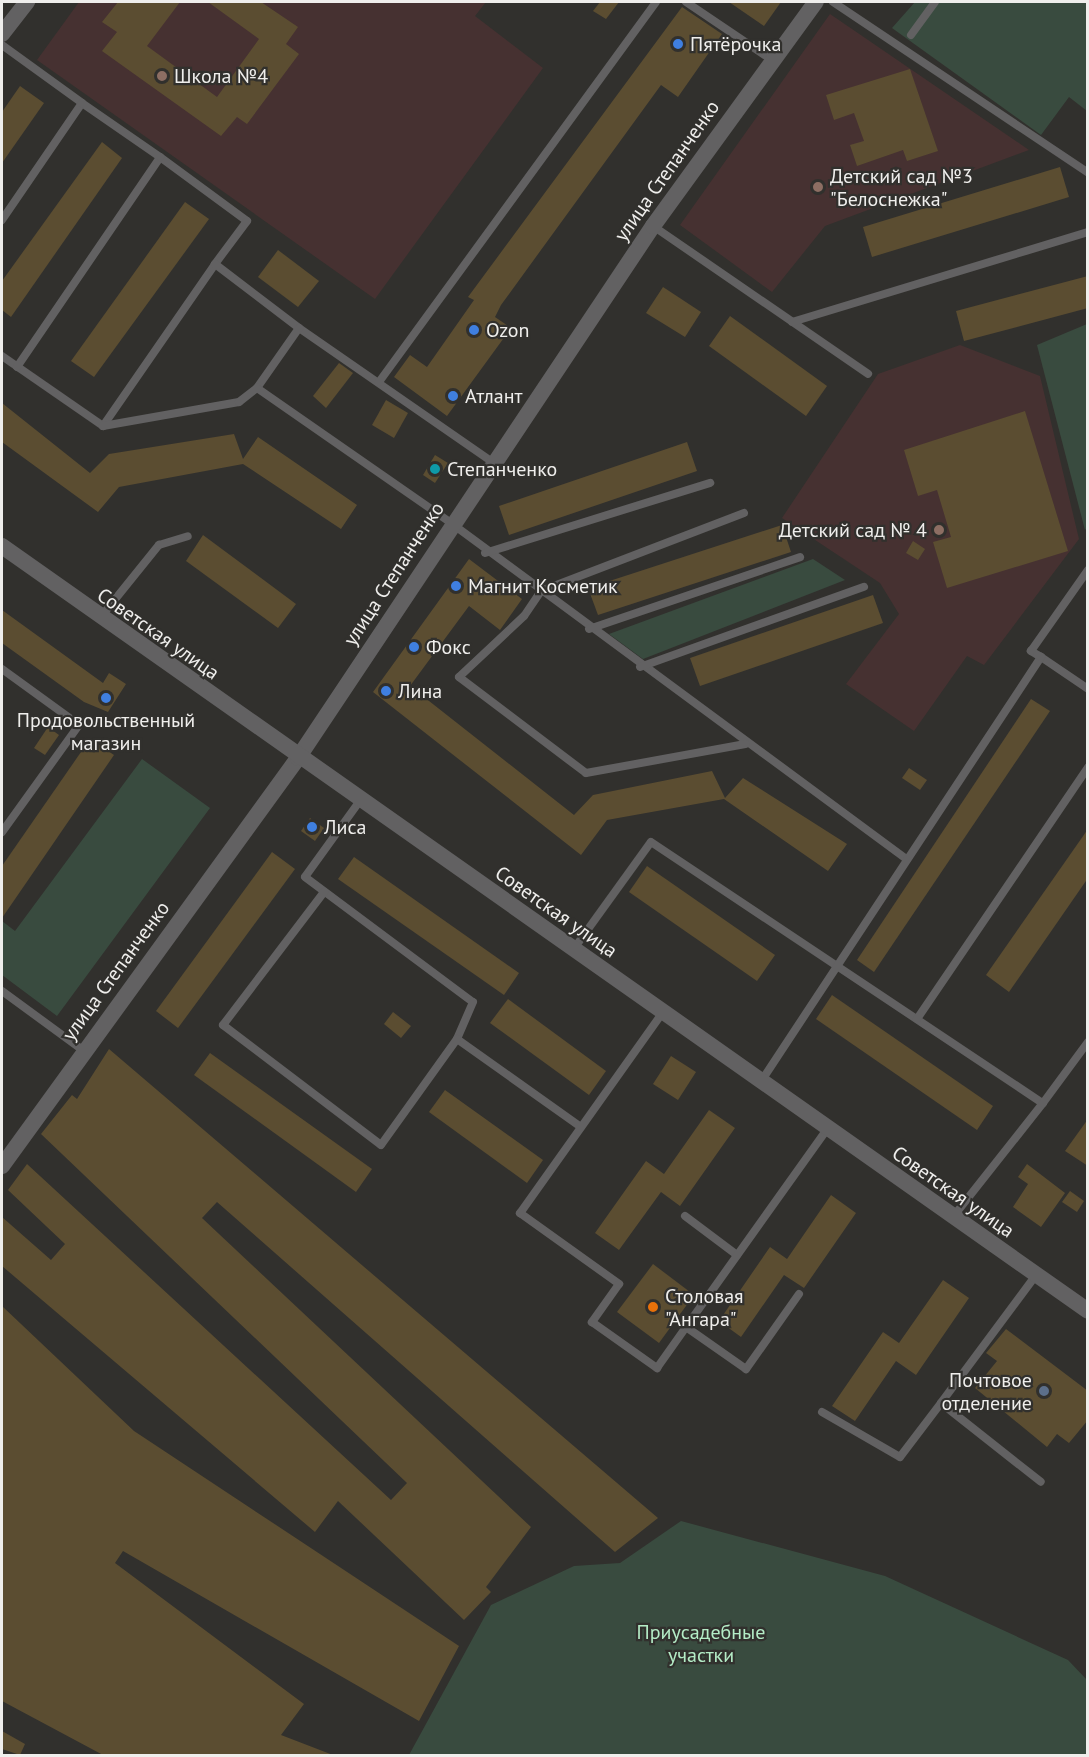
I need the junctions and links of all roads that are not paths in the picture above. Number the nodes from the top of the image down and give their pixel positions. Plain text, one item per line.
1 (27, 2) edge
2 (656, 2) edge
3 (686, 2) edge
4 (816, 2) edge
5 (833, 2) edge
6 (935, 2) edge
7 (2, 34) edge
8 (911, 35) dead end
9 (2, 45) edge
10 (772, 60) junction
11 (82, 103) junction
12 (160, 156) junction
13 (1088, 172) edge
14 (2, 220) edge
15 (653, 226) junction
16 (1088, 232) edge
17 (215, 264) junction
18 (792, 322) junction
19 (299, 328) junction
20 (2, 356) edge
21 (17, 367) junction
22 (868, 374) dead end
23 (379, 382) junction
24 (257, 388) junction
25 (103, 426) junction
26 (494, 463) junction
27 (710, 483) dead end
28 (744, 513) dead end
29 (451, 523) junction
30 (188, 536) dead end
31 (2, 546) edge
32 (485, 553) junction
33 (800, 557) dead end
34 (1088, 570) edge
35 (864, 587) dead end
36 (541, 591) junction
37 (100, 619) junction
38 (589, 629) junction
39 (1041, 657) junction
40 (640, 666) junction
41 (2, 669) edge
42 (1088, 689) edge
43 (745, 744) junction
44 (298, 758) junction
45 (1088, 767) edge
46 (359, 802) junction
47 (2, 832) edge
48 (905, 858) junction
49 (324, 892) junction
50 (573, 950) junction
51 (837, 968) junction
52 (2, 991) edge
53 (663, 1012) junction
54 (917, 1019) junction
55 (457, 1039) junction
56 (1088, 1042) edge
57 (84, 1051) junction
58 (762, 1080) junction
59 (1042, 1103) junction
60 (581, 1127) junction
61 (827, 1129) junction
62 (2, 1166) edge
63 (685, 1216) dead end
64 (953, 1217) junction
65 (737, 1255) junction
66 (1036, 1275) junction
67 (799, 1294) dead end
68 (1088, 1311) edge
69 (686, 1327) junction
70 (941, 1403) junction
71 (822, 1412) dead end
72 (1041, 1482) dead end

1 - 7 street
2 - 23 lane
3 - 10 lane
4 - 10 street, улица Степанченко
5 - 13 lane
6 - 8 lane
9 - 11 lane
10 - 15 street, улица Степанченко
11 - 12 lane
11 - 14 lane
12 - 17 lane
12 - 21 lane
15 - 18 lane
15 - 26 street, улица Степанченко
16 - 18 lane
17 - 19 lane
17 - 25 lane
18 - 22 lane
19 - 23 lane
19 - 24 lane
20 - 21 lane
21 - 25 lane
23 - 26 lane
24 - 25 lane
24 - 29 lane
26 - 29 street, улица Степанченко
27 - 32 lane
28 - 36 lane
29 - 32 lane
29 - 44 street, улица Степанченко
30 - 37 lane
31 - 37 street, Советская улица
32 - 36 lane
33 - 38 lane
34 - 39 lane
35 - 40 lane
36 - 38 lane
36 - 43 lane
37 - 44 street, Советская улица
38 - 40 lane
39 - 42 lane
39 - 48 lane
40 - 43 lane
41 - 47 lane
43 - 48 lane
44 - 46 street, Советская улица
44 - 57 street, улица Степанченко
45 - 54 lane
46 - 49 lane
46 - 50 street, Советская улица
48 - 51 lane
49 - 55 lane
49 - 55 lane
50 - 51 lane
50 - 53 street, Советская улица
51 - 54 lane
51 - 58 lane
52 - 57 lane
53 - 58 street, Советская улица
53 - 60 lane
54 - 59 lane
55 - 60 lane
56 - 59 lane
57 - 62 street, улица Степанченко
58 - 61 street, Советская улица
59 - 64 lane
60 - 69 lane
61 - 64 street, Советская улица
61 - 65 lane
63 - 65 lane
64 - 66 street, Советская улица
65 - 69 lane
66 - 68 street, Советская улица
66 - 70 lane
67 - 69 lane
70 - 71 lane
70 - 72 lane

